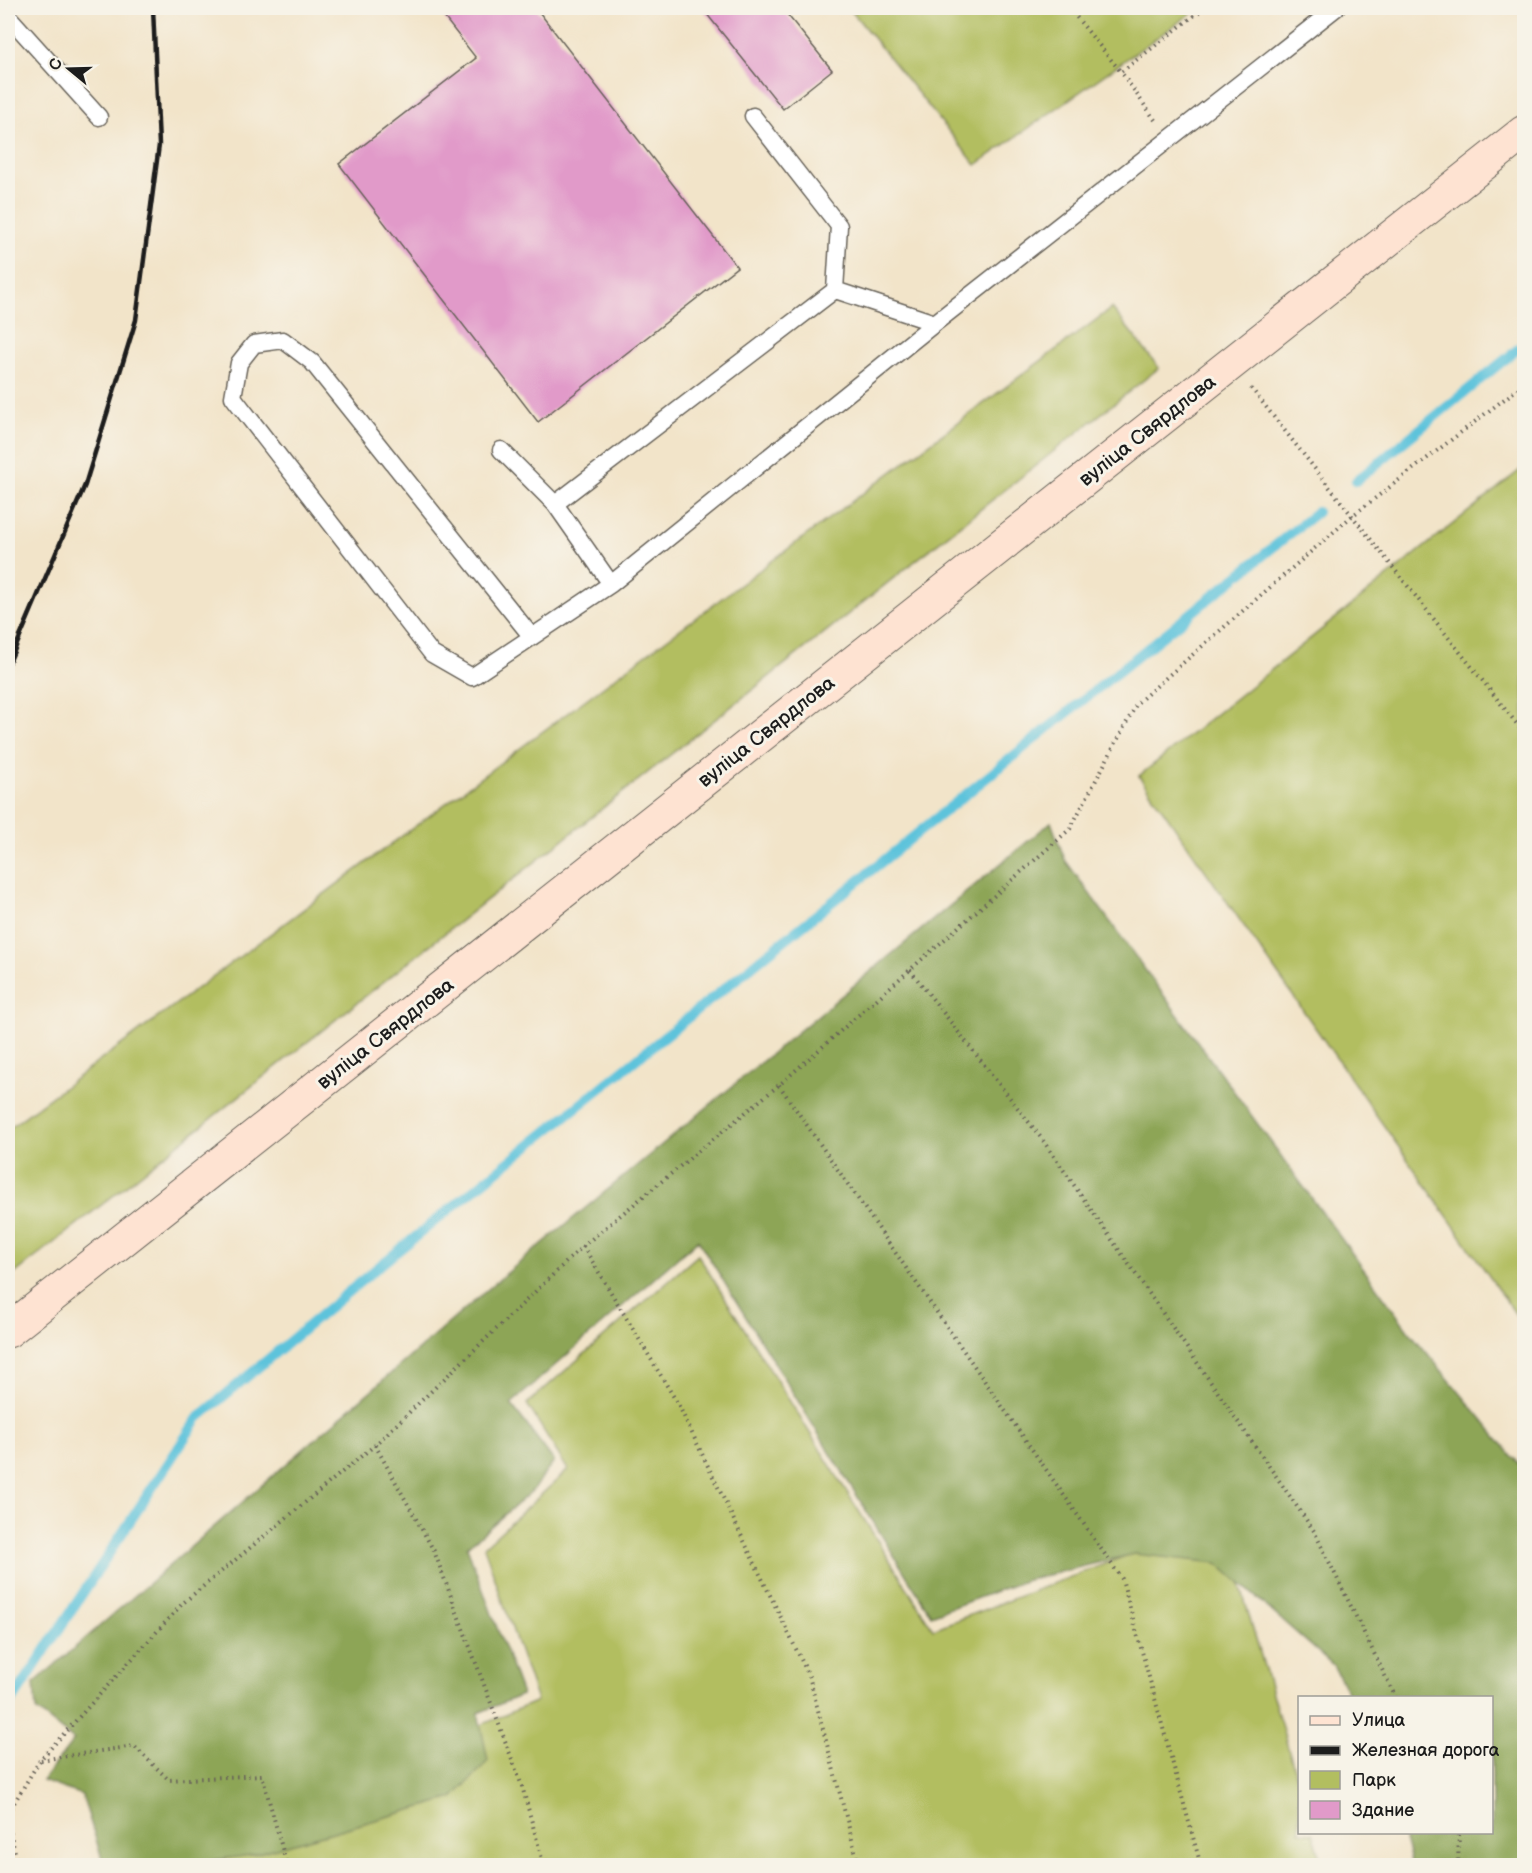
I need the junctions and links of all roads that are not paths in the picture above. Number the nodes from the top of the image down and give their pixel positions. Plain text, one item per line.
1 (1336, 8) edge
2 (8, 16) edge
3 (753, 116) dead end
4 (99, 117) dead end
5 (1524, 132) edge
6 (835, 290) junction
7 (935, 323) junction
8 (501, 450) dead end
9 (555, 504) junction
10 (611, 584) junction
11 (531, 637) junction
12 (8, 1330) edge

1 - 7 lane
2 - 4 lane
3 - 6 lane
5 - 12 main road, вуліца Свярдлова
6 - 7 lane
6 - 9 lane
7 - 10 lane
8 - 9 lane
9 - 10 lane
10 - 11 lane
11 - 11 lane

